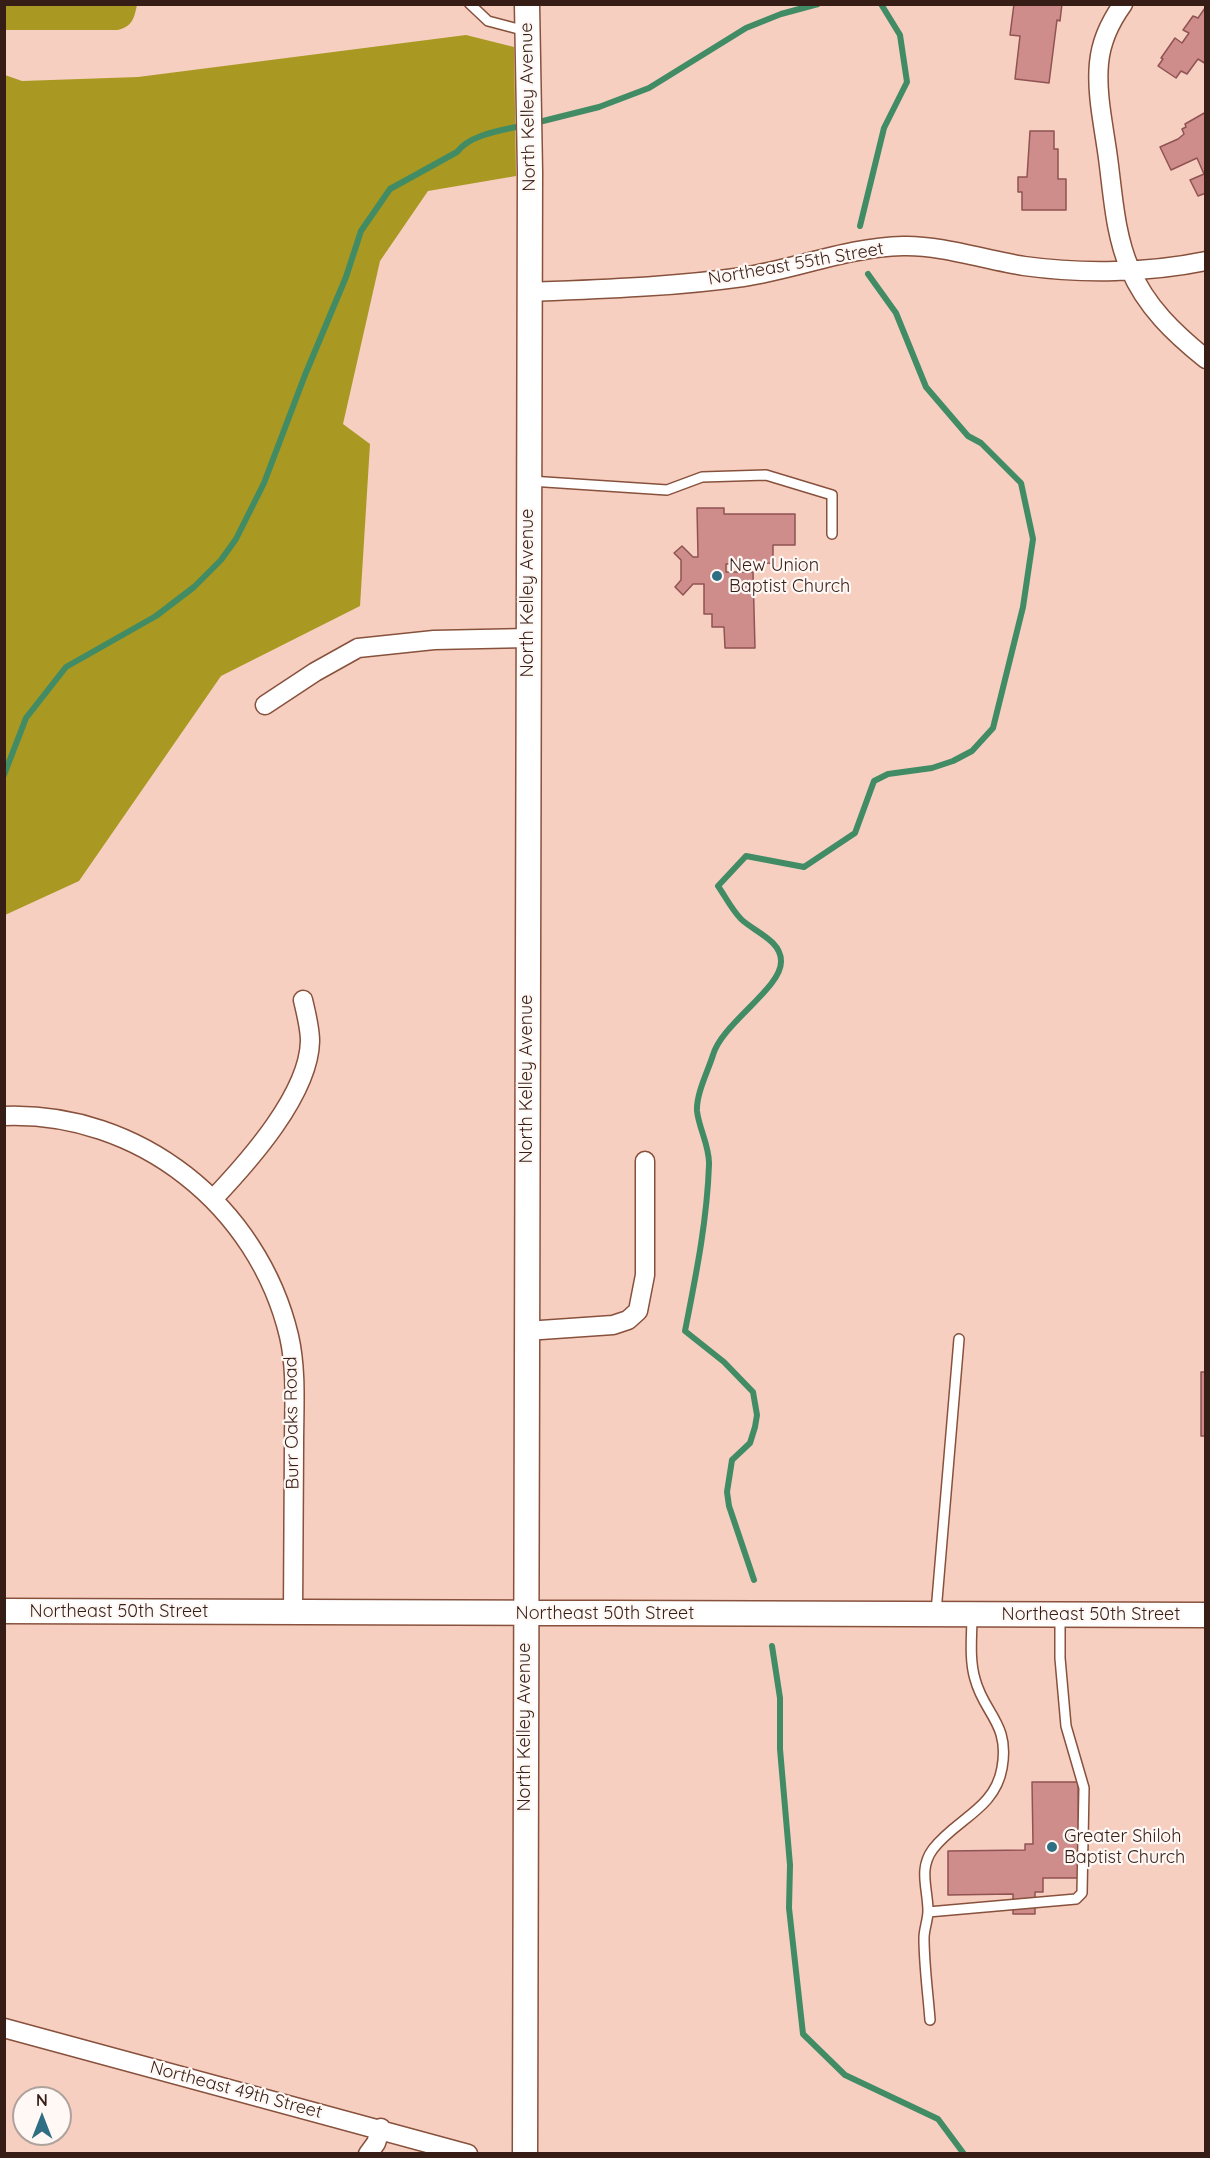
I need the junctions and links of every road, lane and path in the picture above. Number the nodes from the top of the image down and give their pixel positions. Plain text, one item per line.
1 (470, 4) edge
2 (527, 4) edge
3 (1123, 4) edge
4 (527, 31) junction
5 (1206, 261) edge
6 (1130, 270) junction
7 (529, 292) junction
8 (1206, 359) edge
9 (528, 481) junction
10 (832, 534) dead end
11 (528, 638) junction
12 (265, 705) dead end
13 (303, 1000) dead end
14 (4, 1116) edge
15 (645, 1161) dead end
16 (214, 1198) junction
17 (526, 1331) junction
18 (959, 1339) dead end
19 (4, 1611) edge
20 (293, 1613) junction
21 (525, 1614) junction
22 (935, 1615) junction
23 (972, 1615) junction
24 (1060, 1615) junction
25 (1206, 1615) edge
26 (928, 1912) junction
27 (930, 2020) dead end
28 (4, 2028) edge
29 (381, 2128) junction
30 (368, 2154) edge
31 (468, 2154) edge
32 (525, 2154) edge

1 - 4 lane
2 - 4 street, North Kelley Avenue
3 - 6 street
4 - 7 street, North Kelley Avenue
5 - 6 street, Northeast 55th Street
6 - 7 street, Northeast 55th Street
6 - 8 street
7 - 9 street, North Kelley Avenue
9 - 10 lane
9 - 11 street, North Kelley Avenue
11 - 12 street
11 - 17 street, North Kelley Avenue
13 - 16 street
14 - 16 street, Burr Oaks Road
15 - 17 street
16 - 20 street, Burr Oaks Road
17 - 21 street, North Kelley Avenue
18 - 22 lane
19 - 20 street, Northeast 50th Street
20 - 21 street, Northeast 50th Street
21 - 22 street, Northeast 50th Street
21 - 32 street, North Kelley Avenue
22 - 23 street, Northeast 50th Street
23 - 24 street, Northeast 50th Street
23 - 26 lane
24 - 25 street, Northeast 50th Street
24 - 26 lane
26 - 27 lane
28 - 29 street, Northeast 49th Street
29 - 30 street
29 - 31 street, Northeast 49th Street

